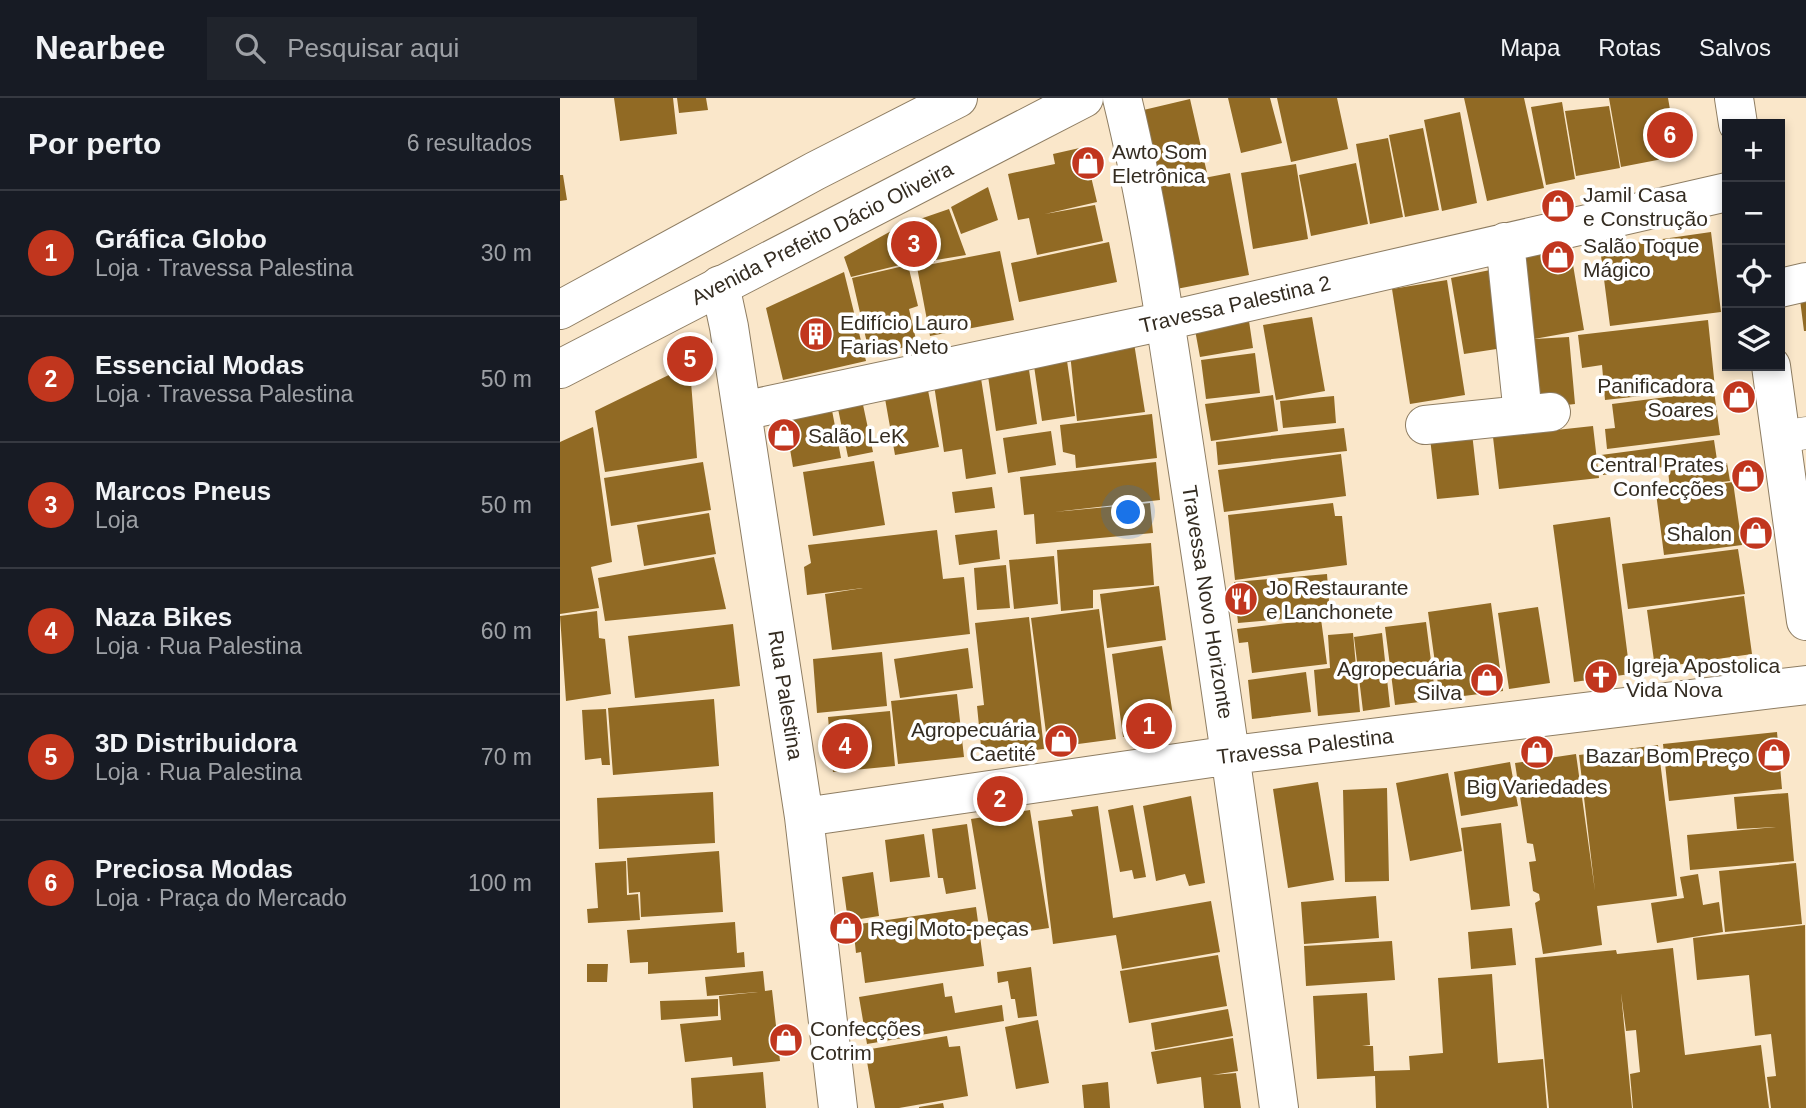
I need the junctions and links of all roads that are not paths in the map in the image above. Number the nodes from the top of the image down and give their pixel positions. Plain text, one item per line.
1 (958, 98) edge
2 (1084, 98) edge
3 (1122, 98) edge
4 (1734, 98) edge
5 (1737, 119) edge
6 (1722, 193) edge
7 (1505, 242) junction
8 (1806, 282) edge
9 (720, 285) junction
10 (1785, 287) edge
11 (560, 310) edge
12 (1165, 321) junction
13 (560, 369) edge
14 (1773, 371) edge
15 (742, 411) junction
16 (1425, 425) dead end
17 (1793, 435) edge
18 (1803, 581) edge
19 (1806, 621) edge
20 (1806, 685) edge
21 (1232, 755) junction
22 (804, 817) junction
23 (838, 1108) edge
24 (1279, 1108) edge

1 - 11 street
2 - 9 street, Avenida Prefeito Dácio Oliveira
3 - 12 street, Travessa Novo Horizonte
4 - 5 street
6 - 7 street, Travessa Palestina 2
7 - 12 street, Travessa Palestina 2
7 - 16 street
8 - 10 street
9 - 13 street, Avenida Prefeito Dácio Oliveira
9 - 15 street, Rua Palestina
12 - 15 street, Travessa Palestina 2
12 - 21 street, Travessa Novo Horizonte
14 - 17 street
15 - 22 street, Rua Palestina
17 - 18 street
18 - 19 street
20 - 21 street, Travessa Palestina
21 - 22 street, Travessa Palestina
21 - 24 street, Travessa Novo Horizonte
22 - 23 street, Rua Palestina

